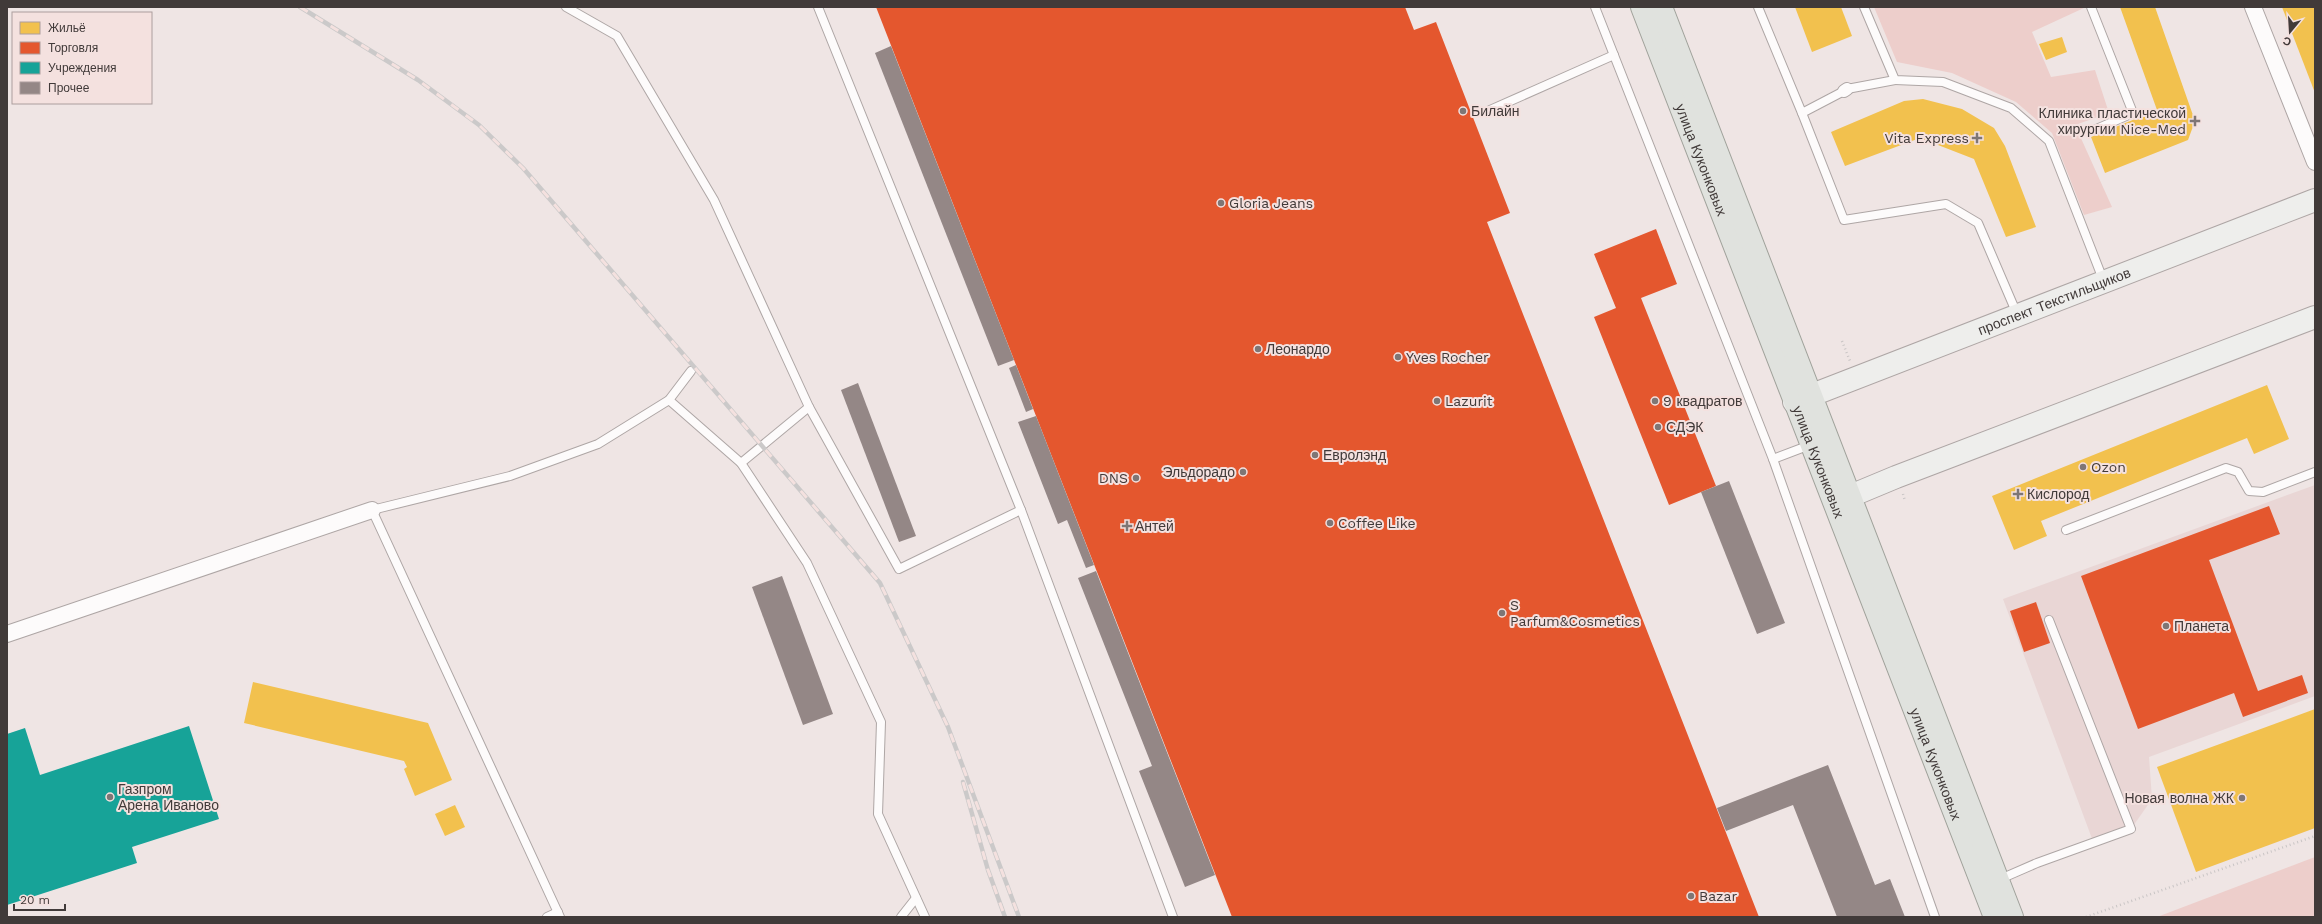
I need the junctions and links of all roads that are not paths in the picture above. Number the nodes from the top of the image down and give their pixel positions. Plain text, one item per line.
1 (566, 7) edge
2 (818, 7) edge
3 (1595, 7) edge
4 (1642, 7) edge
5 (1661, 7) edge
6 (1758, 7) edge
7 (1864, 7) edge
8 (2091, 7) edge
9 (2253, 7) edge
10 (1614, 55) junction
11 (1895, 80) junction
12 (1490, 110) dead end
13 (1802, 113) junction
14 (2094, 130) dead end
15 (2315, 162) edge
16 (2315, 200) edge
17 (2104, 282) junction
18 (2018, 315) junction
19 (2315, 317) edge
20 (691, 371) dead end
21 (1802, 399) junction
22 (669, 400) junction
23 (809, 407) junction
24 (1818, 442) junction
25 (1773, 459) junction
26 (741, 462) junction
27 (1839, 472) junction
28 (2315, 472) edge
29 (1896, 477) junction
30 (1848, 497) junction
31 (372, 510) junction
32 (1020, 510) junction
33 (2066, 530) dead end
34 (2049, 620) dead end
35 (7, 634) edge
36 (1997, 880) junction
37 (916, 898) junction
38 (559, 915) edge
39 (548, 917) edge
40 (901, 917) edge
41 (925, 917) edge
42 (1173, 917) edge
43 (1935, 917) edge
44 (1995, 917) edge
45 (2012, 917) edge

1 - 23 lane
2 - 32 lane
3 - 10 lane
4 - 21 main road, улица Куконковых
5 - 21 main road, улица Куконковых
6 - 13 lane
7 - 11 lane
8 - 14 lane
9 - 15 street
10 - 12 lane
10 - 25 lane
11 - 13 lane
11 - 17 lane
13 - 18 lane
16 - 17 main road, проспект Текстильщиков
17 - 18 main road, проспект Текстильщиков
18 - 21 main road, проспект Текстильщиков
19 - 29 main road
20 - 22 lane
21 - 24 main road, улица Куконковых
22 - 26 lane
22 - 31 lane
23 - 26 lane
23 - 32 lane
24 - 25 lane
24 - 27 main road
24 - 30 main road
24 - 44 main road, улица Куконковых
25 - 43 lane
26 - 37 lane
27 - 29 main road
27 - 30 main road, улица Куконковых
28 - 33 lane
29 - 30 main road
30 - 36 main road, улица Куконковых
31 - 35 street
31 - 38 lane
32 - 42 lane
34 - 36 lane
36 - 45 main road, улица Куконковых
37 - 40 lane
37 - 41 lane
38 - 39 lane

